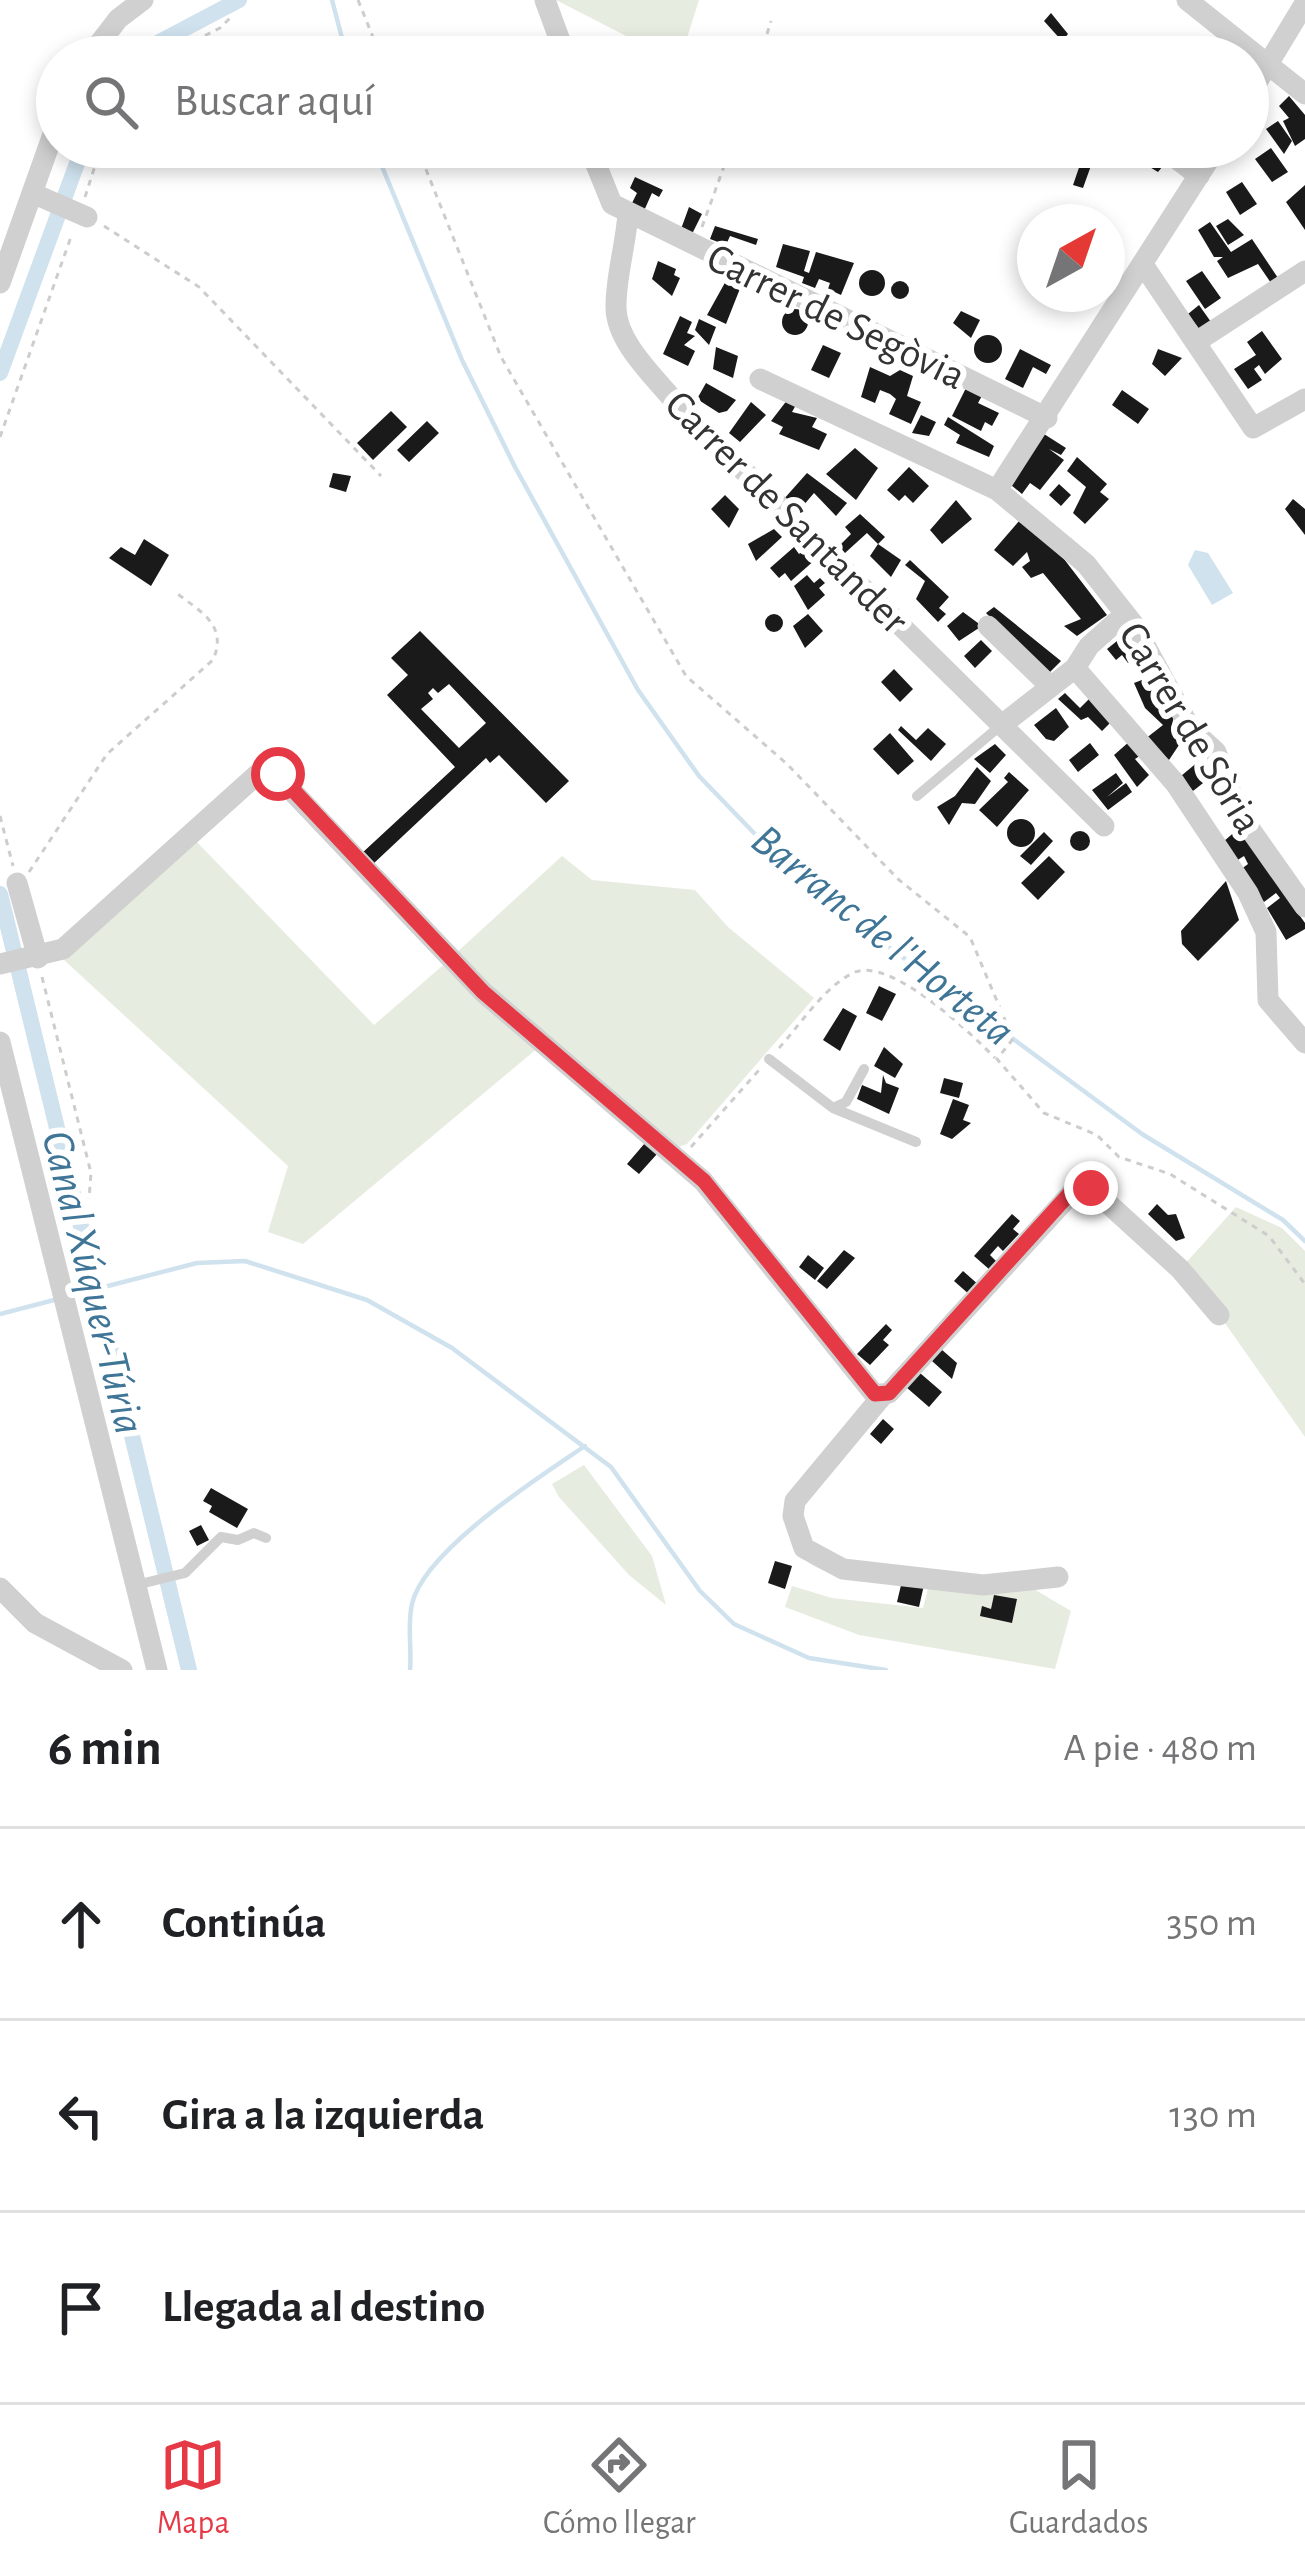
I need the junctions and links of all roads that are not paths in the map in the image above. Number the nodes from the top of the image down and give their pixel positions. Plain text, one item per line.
1 (143, 0) edge
2 (545, 0) edge
3 (1187, 0) edge
4 (1305, 3) edge
5 (105, 36) edge
6 (558, 36) edge
7 (1232, 36) edge
8 (1269, 63) edge
9 (1269, 66) edge
10 (1305, 94) edge
11 (47, 168) edge
12 (597, 168) edge
13 (1189, 168) edge
14 (1204, 168) edge
15 (1199, 176) junction
16 (40, 197) junction
17 (80, 213) road end
18 (628, 213) junction
19 (1144, 266) junction
20 (1305, 271) edge
21 (0, 283) edge
22 (1196, 341) junction
23 (760, 379) dead end
24 (1305, 399) edge
25 (1047, 418) junction
26 (997, 490) junction
27 (1125, 614) junction
28 (988, 626) dead end
29 (1075, 668) junction
30 (1051, 687) junction
31 (1003, 724) junction
32 (917, 796) dead end
33 (1104, 826) dead end
34 (18, 886) road end
35 (1305, 907) edge
36 (34, 958) junction
37 (0, 964) edge
38 (0, 1042) edge
39 (1305, 1043) edge
40 (770, 1059) road end
41 (864, 1069) dead end
42 (833, 1108) junction
43 (916, 1142) dead end
44 (1219, 1315) dead end
45 (883, 1395) junction
46 (266, 1538) dead end
47 (1058, 1577) dead end
48 (144, 1583) junction
49 (0, 1588) edge
50 (122, 1670) edge
51 (157, 1670) edge

1 - 5 street
2 - 6 street
3 - 7 street
4 - 8 street
9 - 10 street
11 - 16 street
12 - 18 street
13 - 15 street
14 - 15 street
15 - 19 street
16 - 17 street
16 - 21 street
18 - 25 street, Carrer de Segòvia
18 - 31 street, Carrer de Santander
19 - 22 street
19 - 25 street
20 - 22 street
22 - 24 street
23 - 26 street, Carrer de Sòria
25 - 26 street
26 - 27 street, Carrer de Sòria
27 - 29 street
27 - 35 street, Carrer de Sòria
28 - 30 street
29 - 30 street
29 - 39 street
30 - 31 street
31 - 32 lane
31 - 33 street, Carrer de Santander
34 - 36 street
36 - 37 street
36 - 45 street
38 - 48 street
40 - 42 lane
41 - 42 lane
42 - 43 lane
44 - 45 street
45 - 47 street
46 - 48 lane
48 - 51 street
49 - 50 street

